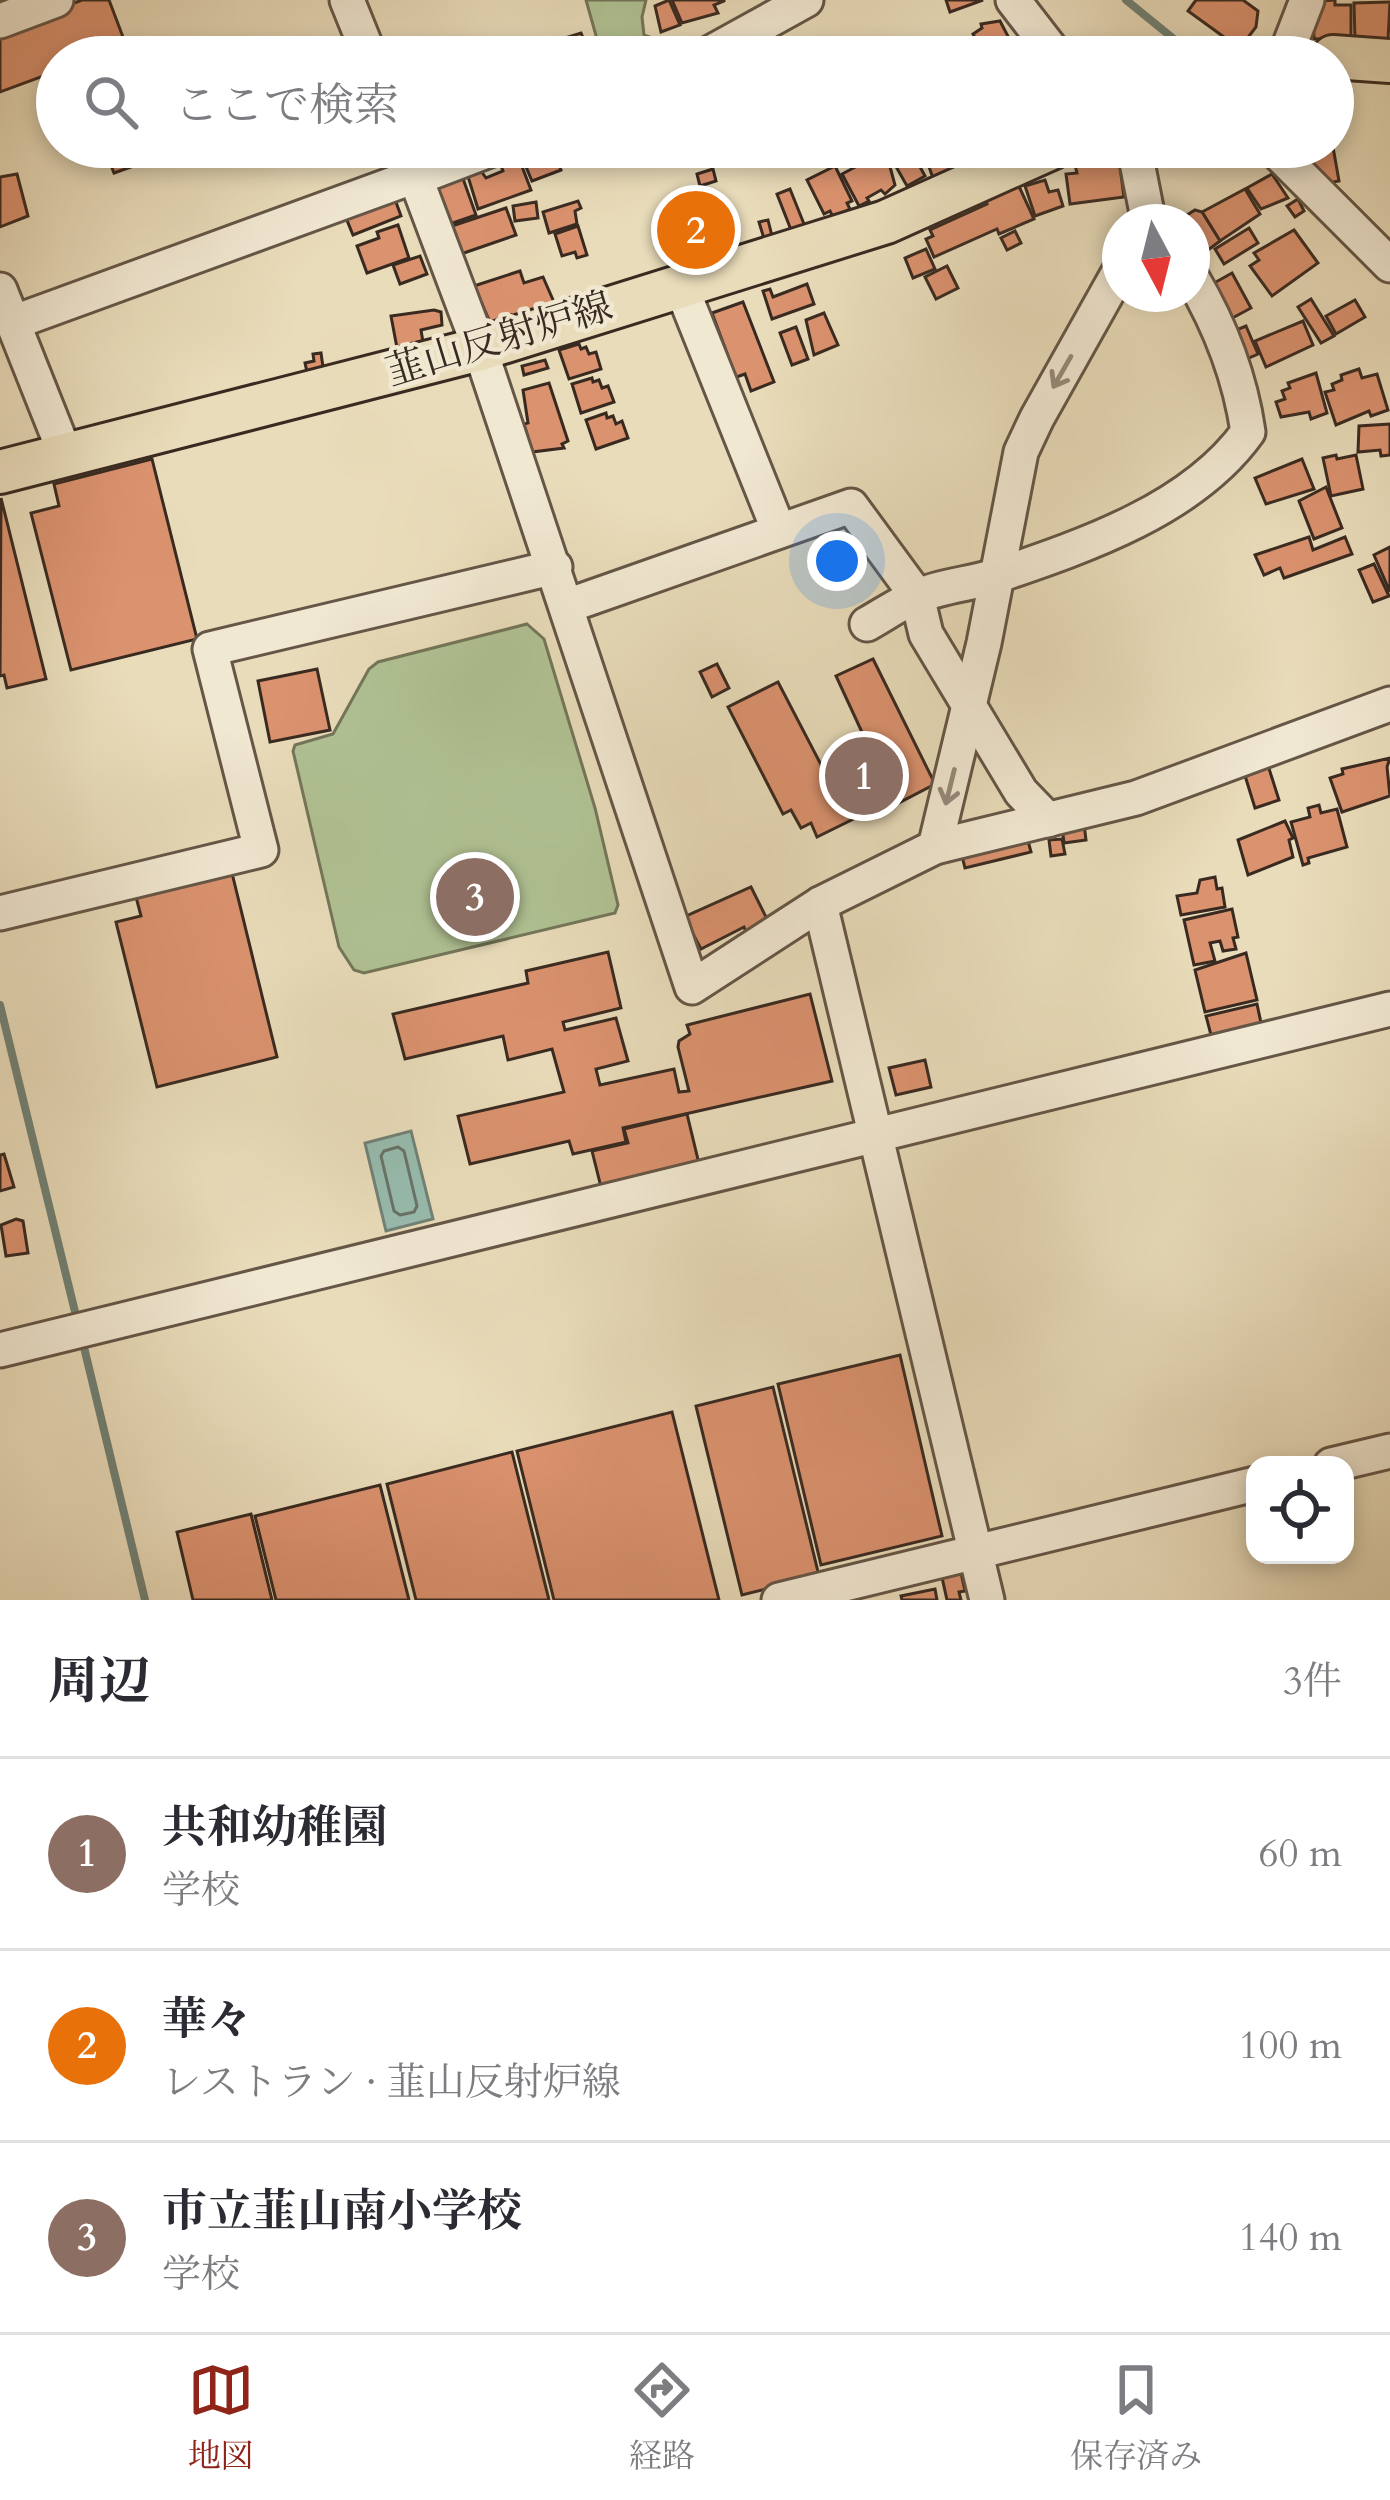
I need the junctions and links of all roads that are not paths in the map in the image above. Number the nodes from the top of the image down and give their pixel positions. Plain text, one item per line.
1 (56, 0) edge
2 (347, 0) edge
3 (806, 0) edge
4 (1013, 0) edge
5 (1307, 0) edge
6 (0, 21) edge
7 (362, 36) edge
8 (742, 36) edge
9 (1041, 36) edge
10 (1293, 36) edge
11 (1354, 59) edge
12 (1390, 61) edge
13 (409, 168) edge
14 (412, 168) edge
15 (1006, 168) edge
16 (1138, 168) edge
17 (1293, 168) edge
18 (1146, 204) edge
19 (1390, 265) edge
20 (680, 284) junction
21 (0, 290) edge
22 (1102, 304) edge
23 (1210, 312) edge
24 (12, 323) junction
25 (480, 349) junction
26 (66, 456) junction
27 (0, 472) edge
28 (778, 531) junction
29 (555, 567) junction
30 (994, 577) junction
31 (917, 596) junction
32 (567, 606) junction
33 (867, 624) dead end
34 (1390, 704) edge
35 (969, 707) junction
36 (1048, 820) junction
37 (935, 847) junction
38 (820, 904) junction
39 (0, 913) edge
40 (1390, 1009) edge
41 (874, 1135) junction
42 (0, 1350) edge
43 (1390, 1451) edge
44 (1354, 1460) edge
45 (1246, 1486) edge
46 (975, 1552) junction
47 (779, 1600) edge
48 (988, 1600) edge

1 - 6 street
2 - 7 street
3 - 8 street
4 - 9 street
5 - 10 street
11 - 12 main road
13 - 24 street
14 - 25 street
15 - 20 main road, 韮山反射炉線
16 - 18 street
17 - 19 street
20 - 25 main road, 韮山反射炉線
20 - 28 street
21 - 24 street
22 -> 30 street
23 - 30 street
24 - 26 street
25 - 26 main road, 韮山反射炉線
25 - 29 street
26 - 27 main road, 韮山反射炉線
28 - 31 street
28 - 32 street
29 - 32 street
29 - 39 street
30 - 31 street
30 - 35 street
31 - 33 street
31 - 35 street
32 - 38 street
34 - 36 street
35 - 36 street
35 -> 37 street
36 - 37 street
37 - 38 street
38 - 41 street
40 - 41 street
41 - 42 street
41 - 46 street
43 - 44 street
45 - 46 street
46 - 47 street
46 - 48 street

